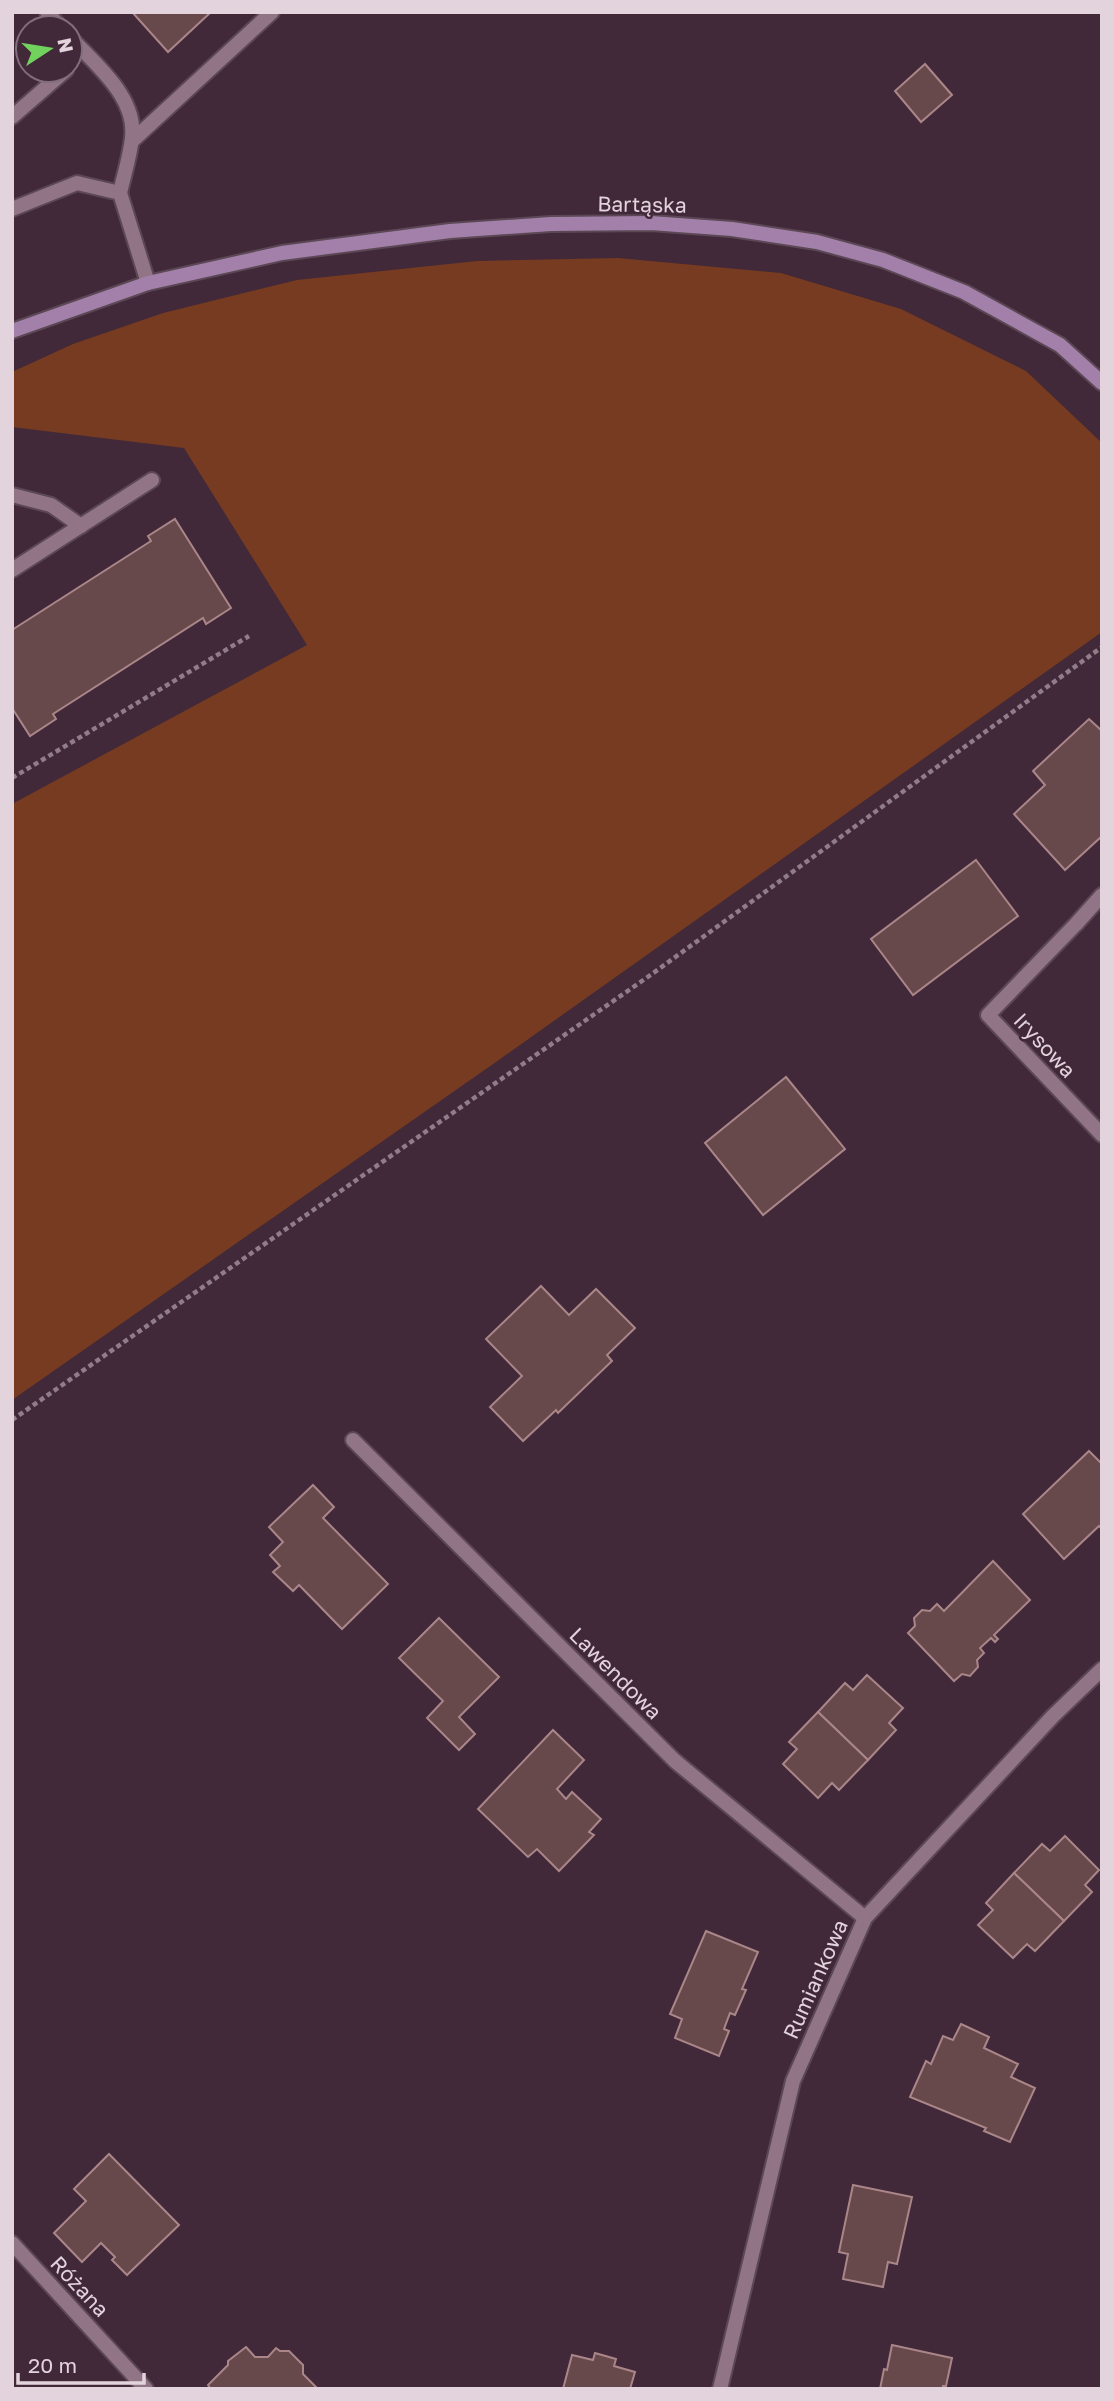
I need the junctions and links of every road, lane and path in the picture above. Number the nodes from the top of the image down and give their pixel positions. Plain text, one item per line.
1 (272, 12) edge
2 (85, 53) edge
3 (49, 84) edge
4 (14, 112) edge
5 (132, 141) junction
6 (120, 193) junction
7 (12, 209) edge
8 (148, 283) junction
9 (12, 331) edge
10 (1102, 383) edge
11 (152, 480) dead end
12 (12, 495) edge
13 (82, 526) junction
14 (12, 570) edge
15 (249, 636) dead end
16 (1102, 647) edge
17 (12, 778) edge
18 (1102, 895) edge
19 (1102, 1135) edge
20 (12, 1420) edge
21 (353, 1440) dead end
22 (1102, 1669) edge
23 (865, 1918) junction
24 (12, 2243) edge
25 (146, 2389) edge
26 (720, 2389) edge

1 - 5 street
2 - 5 street
3 - 4 street
5 - 6 street
6 - 7 street
6 - 8 street
8 - 9 street, Bartąska
8 - 10 street, Bartąska
11 - 13 street
12 - 13 street
13 - 14 street
15 - 17 path
16 - 20 path
18 - 19 street, Irysowa
21 - 23 street, Lawendowa
22 - 23 street, Rumiankowa
23 - 26 street, Rumiankowa
24 - 25 street, Różana

